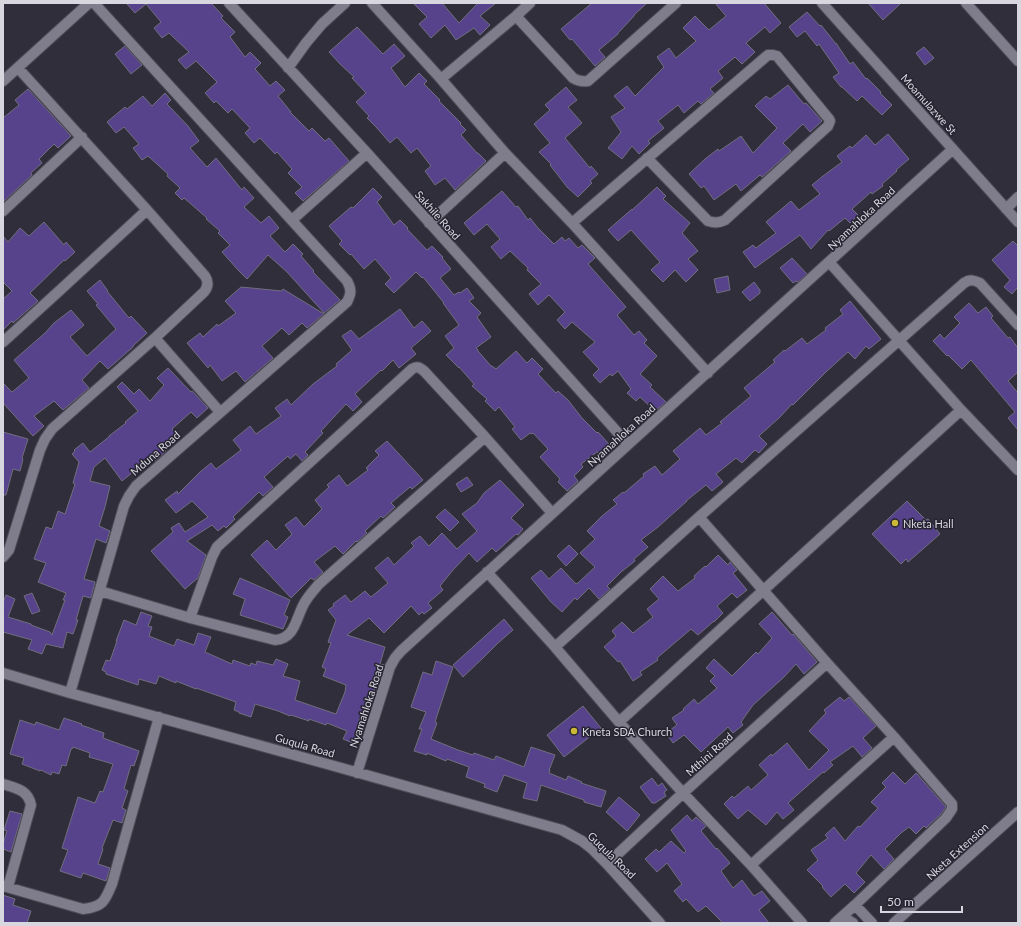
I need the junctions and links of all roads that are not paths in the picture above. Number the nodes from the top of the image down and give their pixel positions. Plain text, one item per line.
1 (89, 3) edge
2 (94, 3) edge
3 (229, 3) edge
4 (345, 3) edge
5 (372, 3) edge
6 (530, 3) edge
7 (676, 3) edge
8 (822, 3) edge
9 (966, 3) edge
10 (516, 16) junction
11 (1018, 61) edge
12 (18, 68) junction
13 (288, 68) junction
14 (440, 78) junction
15 (3, 81) edge
16 (82, 137) junction
17 (953, 149) junction
18 (367, 153) junction
19 (505, 153) junction
20 (647, 158) junction
21 (1018, 197) edge
22 (1006, 209) junction
23 (147, 210) junction
24 (3, 211) edge
25 (292, 220) junction
26 (1018, 222) edge
27 (429, 223) junction
28 (572, 223) junction
29 (830, 263) junction
30 (1018, 325) edge
31 (154, 338) junction
32 (898, 340) junction
33 (3, 342) edge
34 (708, 373) junction
35 (961, 410) junction
36 (220, 412) junction
37 (485, 437) junction
38 (628, 444) junction
39 (1018, 470) edge
40 (552, 513) junction
41 (699, 517) junction
42 (3, 557) edge
43 (487, 572) junction
44 (763, 590) junction
45 (100, 591) junction
46 (190, 618) junction
47 (555, 647) junction
48 (827, 663) junction
49 (3, 673) edge
50 (70, 693) junction
51 (158, 717) junction
52 (619, 722) junction
53 (894, 737) junction
54 (357, 773) junction
55 (3, 784) edge
56 (683, 793) junction
57 (1018, 812) edge
58 (608, 864) junction
59 (751, 865) junction
60 (5, 887) edge
61 (856, 905) junction
62 (843, 916) junction
63 (867, 922) edge
64 (660, 923) edge
65 (802, 923) edge
66 (835, 923) edge
67 (853, 923) edge
68 (894, 923) edge

1 - 12 street
2 - 25 street
3 - 13 street, Sakhile Road
4 - 13 street
5 - 14 street
6 - 10 street
7 - 10 street
8 - 17 street, Moamulazwe St
9 - 11 street
10 - 14 street
12 - 15 street
12 - 16 street
13 - 18 street, Sakhile Road
14 - 19 street
16 - 23 street
16 - 24 street
17 - 22 street, Moamulazwe St
17 - 29 street, Nyamahloka Road
18 - 25 street
18 - 27 street, Sakhile Road
19 - 27 street
19 - 28 street
20 - 20 street
20 - 28 street
21 - 22 street
22 - 26 street, Moamulazwe St
23 - 31 street
23 - 33 street
25 - 36 street, Mduna Road
27 - 38 street, Sakhile Road
28 - 34 street
29 - 32 street
29 - 34 street, Nyamahloka Road
30 - 32 street
31 - 36 street
31 - 42 street
32 - 35 street
32 - 41 street
34 - 38 street, Nyamahloka Road
35 - 39 street
35 - 44 street
36 - 45 street, Mduna Road
37 - 40 street
37 - 46 street
37 - 46 street
38 - 40 street, Nyamahloka Road
40 - 43 street, Nyamahloka Road
41 - 44 street
41 - 47 street
43 - 47 street
43 - 54 street, Nyamahloka Road
44 - 48 street
44 - 52 street
45 - 46 street
45 - 50 street, Mduna Road
47 - 52 street
48 - 53 street
48 - 56 street, Mthini Road
49 - 50 street, Guqula Road
50 - 51 street, Guqula Road
51 - 54 street, Guqula Road
51 - 60 street
52 - 56 street
53 - 59 street
53 - 61 street
54 - 58 street, Guqula Road
55 - 60 street
56 - 58 street, Mthini Road
56 - 59 street
57 - 68 street, Nketa Extension
58 - 64 street, Guqula Road
59 - 65 street
61 - 62 street
61 - 63 street
62 - 66 street
62 - 67 street

